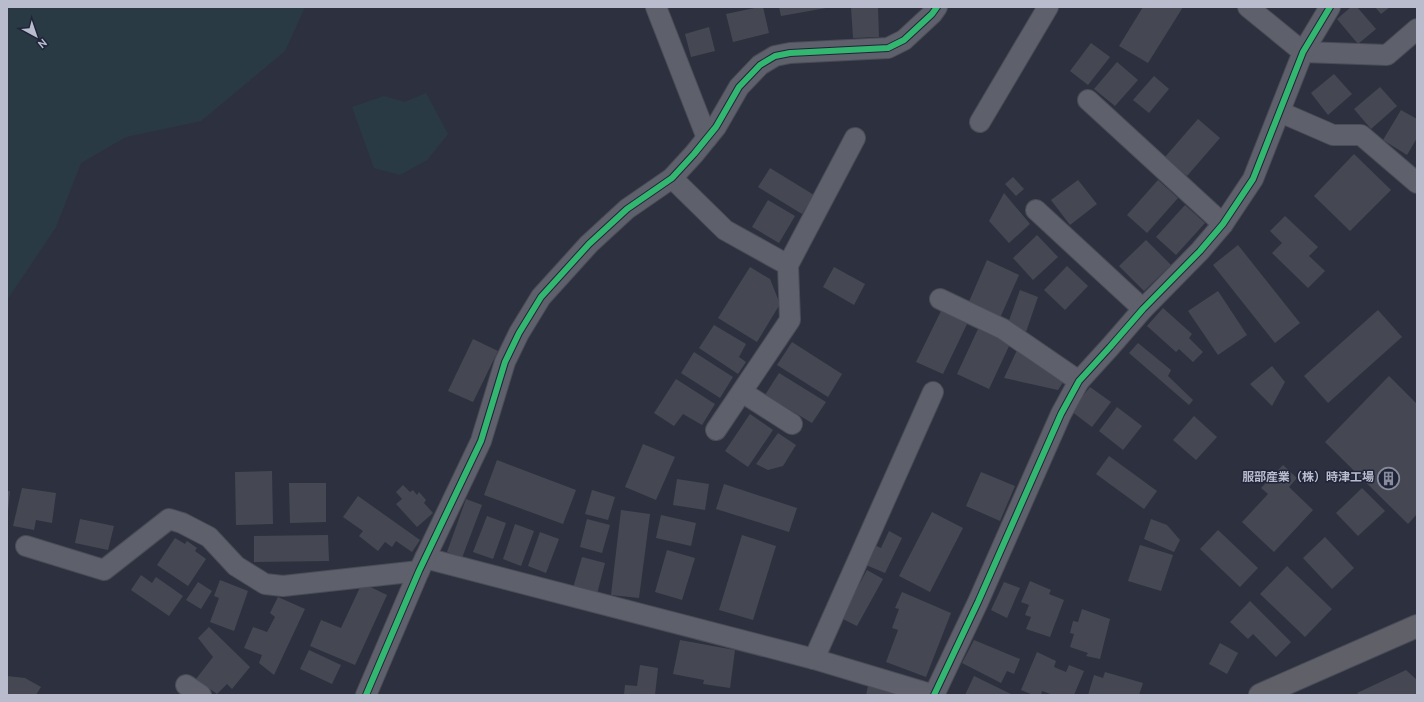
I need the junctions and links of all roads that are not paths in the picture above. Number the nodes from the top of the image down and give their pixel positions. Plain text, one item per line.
1 (656, 7) edge
2 (937, 7) edge
3 (1048, 7) edge
4 (1248, 7) edge
5 (1330, 7) edge
6 (1417, 29) edge
7 (1304, 52) junction
8 (1088, 100) dead end
9 (1280, 112) junction
10 (980, 122) dead end
11 (707, 138) junction
12 (855, 138) dead end
13 (672, 178) junction
14 (1417, 183) edge
15 (1036, 210) dead end
16 (1223, 224) junction
17 (788, 265) junction
18 (940, 299) dead end
19 (1144, 309) junction
20 (1079, 381) junction
21 (742, 392) junction
22 (933, 392) dead end
23 (792, 424) dead end
24 (716, 430) dead end
25 (26, 546) dead end
26 (422, 565) junction
27 (1417, 626) edge
28 (814, 659) junction
29 (366, 695) edge
30 (934, 695) edge
31 (1260, 695) edge

1 - 11 street
2 - 11 street
3 - 10 street
4 - 7 street
5 - 7 street
6 - 7 street
7 - 9 street
8 - 16 street
9 - 14 street
9 - 16 street
11 - 13 street
12 - 17 street
13 - 17 street
13 - 26 street
15 - 19 street
16 - 19 street
17 - 21 street
18 - 20 street
19 - 20 street
20 - 30 street
21 - 23 street
21 - 24 street
22 - 28 street
25 - 26 street
26 - 28 street
26 - 29 street
27 - 31 highway
28 - 30 street

